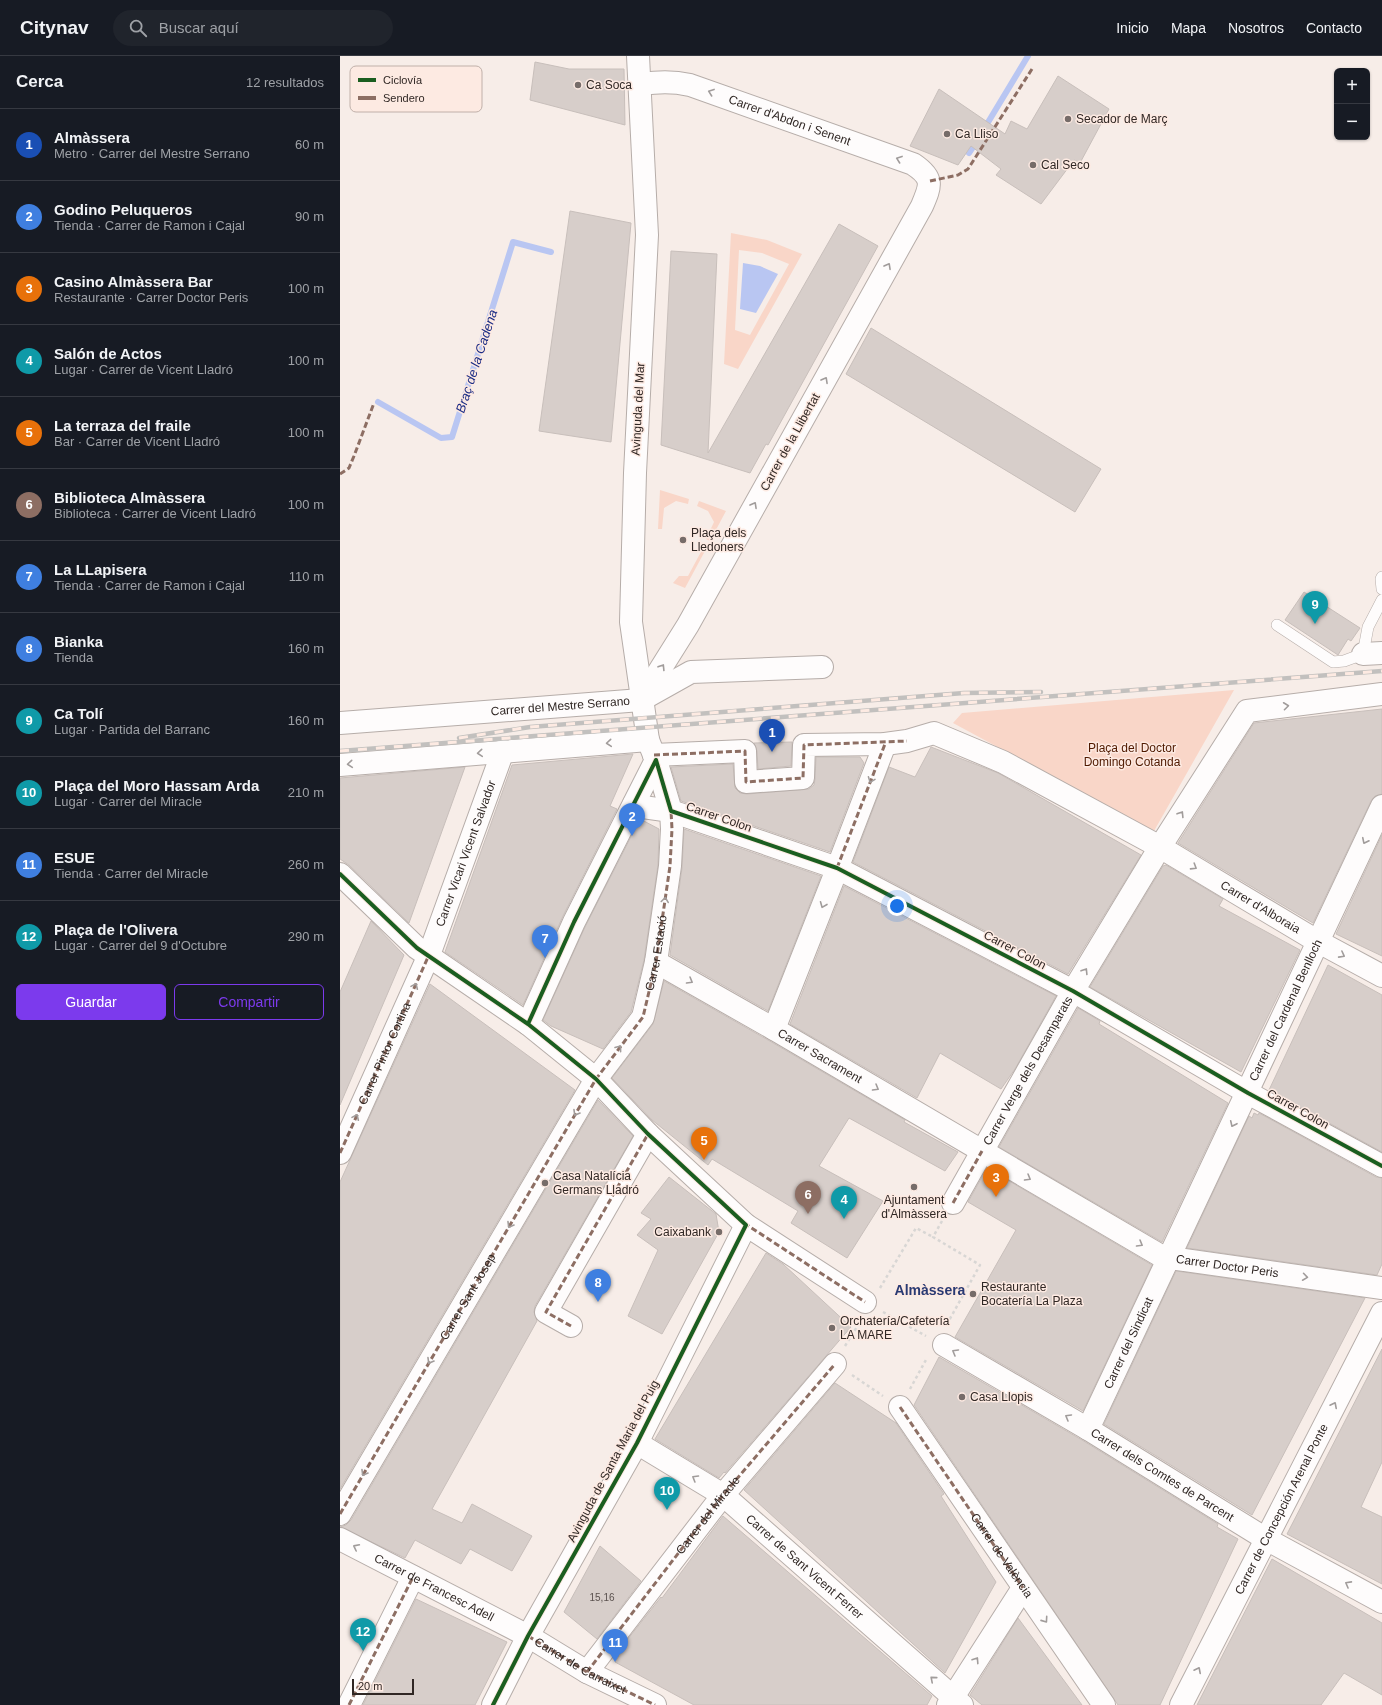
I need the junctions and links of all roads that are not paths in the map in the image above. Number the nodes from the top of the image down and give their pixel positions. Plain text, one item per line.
1 (638, 56) edge
2 (640, 84) junction
3 (930, 182) joint
4 (1382, 577) edge
5 (1382, 589) edge
6 (1382, 600) edge
7 (1278, 626) dead end
8 (1372, 654) edge
9 (822, 667) dead end
10 (1382, 694) edge
11 (641, 700) junction
12 (340, 724) edge
13 (884, 744) junction
14 (503, 751) junction
15 (653, 752) junction
16 (340, 765) edge
17 (634, 804) junction
18 (1382, 806) edge
19 (670, 811) junction
20 (1160, 847) junction
21 (837, 868) junction
22 (340, 874) edge
23 (1317, 941) junction
24 (429, 955) junction
25 (656, 962) junction
26 (1382, 976) edge
27 (1073, 991) junction
28 (528, 1024) junction
29 (774, 1028) junction
30 (596, 1079) junction
31 (1248, 1093) junction
32 (648, 1134) junction
33 (982, 1151) junction
34 (340, 1152) edge
35 (1382, 1166) edge
36 (953, 1203) road end
37 (746, 1225) junction
38 (1170, 1258) junction
39 (1382, 1288) edge
40 (868, 1304) road end
41 (1382, 1312) edge
42 (571, 1326) dead end
43 (940, 1343) road end
44 (835, 1364) road end
45 (900, 1407) road end
46 (1088, 1429) junction
47 (637, 1443) junction
48 (723, 1495) junction
49 (340, 1514) edge
50 (340, 1539) edge
51 (1266, 1539) junction
52 (413, 1576) junction
53 (1022, 1588) junction
54 (1382, 1602) edge
55 (528, 1636) junction
56 (587, 1672) junction
57 (954, 1702) edge
58 (349, 1705) edge
59 (492, 1705) edge
60 (655, 1705) edge
61 (1104, 1705) edge
62 (1181, 1705) edge

1 - 2 street, Avinguda del Mar
3 -> 2 street, Carrer d'Abdon i Senent
2 - 11 street, Avinguda del Mar
11 -> 3 street, Carrer de la Llibertat
4 - 5 lane
6 - 8 lane
7 - 8 lane
9 - 11 street, Carrer del Mestre Serrano
20 -> 10 street
11 - 12 street, Carrer del Mestre Serrano
11 - 15 street, Avinguda del Mar
13 - 15 street
13 - 20 street
13 -> 21 street
15 -> 14 street
14 -> 16 street
14 - 24 street, Carrer Vicari Vicent Salvador
15 - 17 street
15 - 19 street, Carrer Colon
17 - 19 street, Carrer Colon
17 - 28 street
18 -> 23 street, Carrer del Cardenal Benlloch
19 - 21 street, Carrer Colon
25 -> 19 street, Carrer Estació
20 -> 23 street, Carrer d'Alboraia
27 -> 20 street, Carrer Verge dels Desamparats
21 - 27 street, Carrer Colon
21 -> 29 street
22 - 24 street
23 -> 26 street, Carrer d'Alboraia
23 - 31 street, Carrer del Cardenal Benlloch
24 - 28 street
34 -> 24 street, Carrer Pintor Cortina
25 -> 29 street, Carrer Sacrament
30 -> 25 street, Carrer Estació
27 - 31 street, Carrer Colon
27 - 33 street, Carrer Verge dels Desamparats
28 - 30 street
29 -> 33 street, Carrer Sacrament
30 - 32 street
30 -> 49 street, Carrer Sant Josep
31 - 35 street, Carrer Colon
31 -> 38 street, Carrer del Cardenal Benlloch
32 - 37 street
32 - 42 street
33 - 36 street, Carrer Verge dels Desamparats
33 -> 38 street, Carrer Doctor Peris
37 - 40 street
37 - 47 street, Avinguda de Santa Maria del Puig
38 -> 39 street, Carrer Doctor Peris
38 - 46 street, Carrer del Sindicat
51 -> 41 street, Carrer de Concepción Arenal Ponte
46 -> 43 street, Carrer dels Comtes de Parcent
44 - 48 street, Carrer del Miracle
45 - 53 street, Carrer de València
46 - 51 street, Carrer dels Comtes de Parcent
48 -> 47 street, Carrer de Sant Vicent Ferrer
47 - 55 street, Avinguda de Santa Maria del Puig
48 - 56 street, Carrer del Miracle
57 -> 48 street, Carrer de Sant Vicent Ferrer
52 -> 50 street, Carrer de Francesc Adell
54 -> 51 street, Carrer dels Comtes de Parcent
62 -> 51 street, Carrer de Concepción Arenal Ponte
52 - 55 street, Carrer de Francesc Adell
52 - 58 street
57 -> 53 street
53 -> 61 street, Carrer de València
55 - 56 street, Carrer de Carraixet
55 - 59 street, Avinguda de Santa Maria del Puig
56 - 60 street, Carrer de Carraixet

